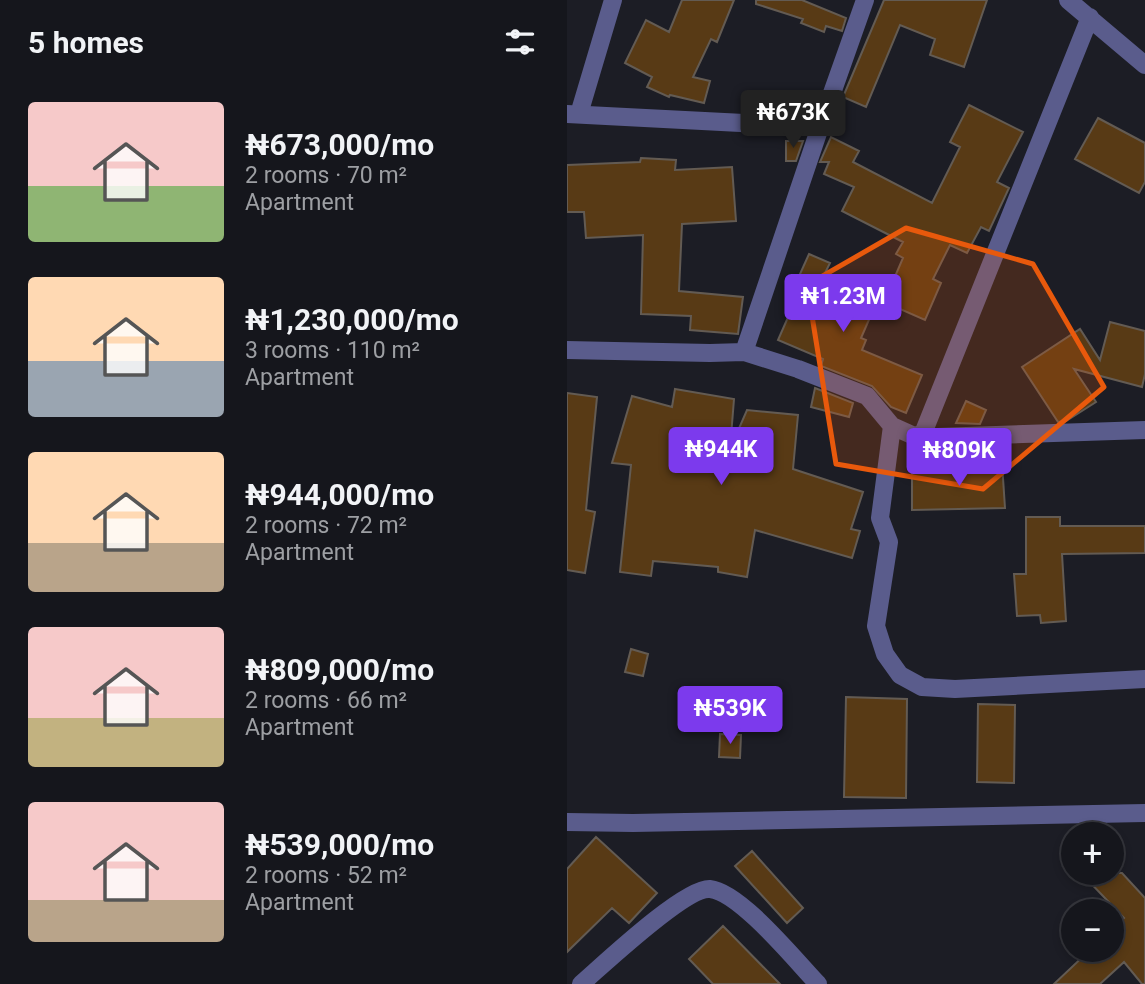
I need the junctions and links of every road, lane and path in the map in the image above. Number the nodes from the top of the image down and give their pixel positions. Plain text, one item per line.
1 (613, 0) edge
2 (866, 0) edge
3 (1068, 0) edge
4 (1090, 17) junction
5 (1145, 65) edge
6 (573, 114) edge
7 (820, 127) junction
8 (567, 350) edge
9 (744, 352) junction
10 (892, 426) junction
11 (1145, 430) edge
12 (922, 436) junction
13 (1145, 679) edge
14 (1145, 813) edge
15 (567, 821) edge
16 (581, 984) edge
17 (818, 984) edge

1 - 6 street
2 - 7 street
3 - 4 street
4 - 5 street
4 - 12 street
6 - 7 street
7 - 9 street
8 - 9 street
9 - 10 street
10 - 12 street
10 - 13 street
11 - 12 street
14 - 15 street
16 - 17 street

